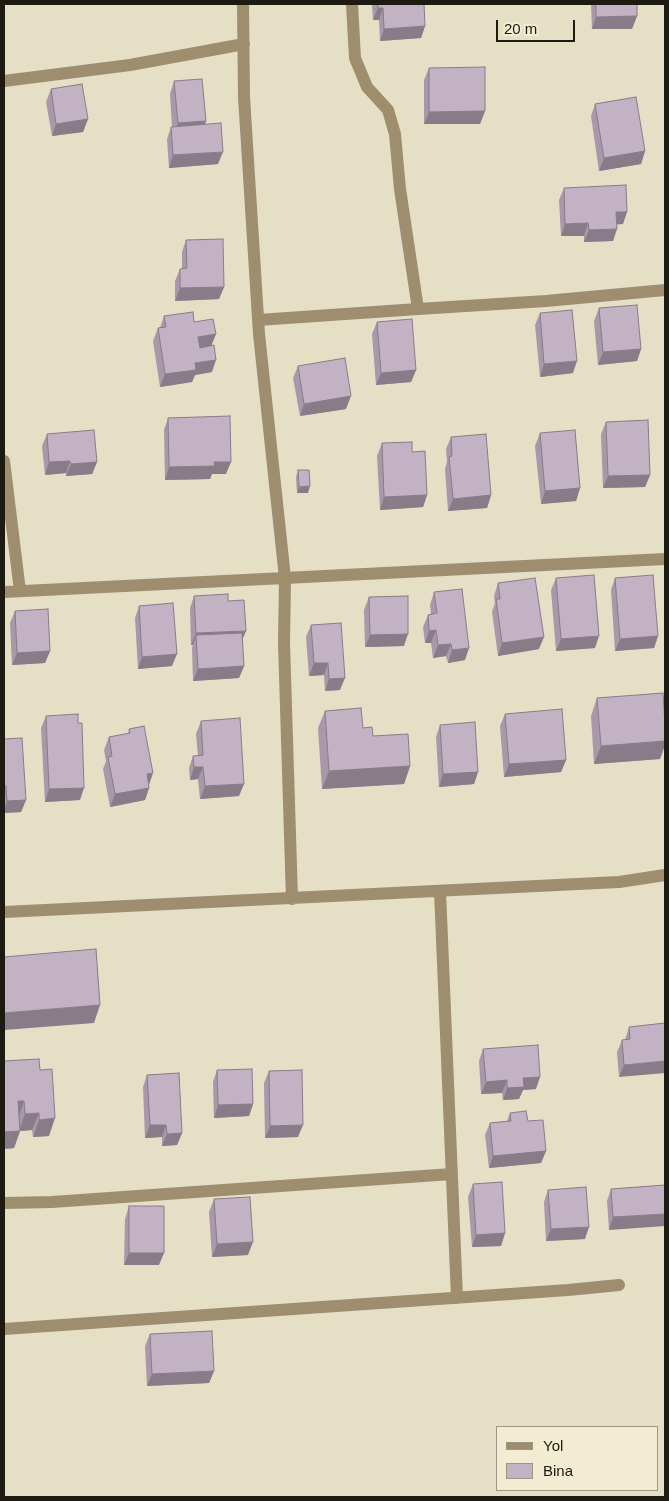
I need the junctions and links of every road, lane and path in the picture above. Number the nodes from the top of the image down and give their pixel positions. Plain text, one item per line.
1 (244, 4) edge
2 (352, 4) edge
3 (244, 44) junction
4 (4, 81) edge
5 (665, 290) edge
6 (418, 308) junction
7 (258, 320) junction
8 (4, 461) edge
9 (665, 559) edge
10 (285, 578) junction
11 (20, 591) junction
12 (4, 592) edge
13 (665, 875) edge
14 (440, 891) junction
15 (292, 899) junction
16 (4, 912) edge
17 (452, 1174) junction
18 (4, 1203) edge
19 (619, 1285) dead end
20 (457, 1298) junction
21 (4, 1329) edge

1 - 3 street
2 - 6 street
3 - 4 street
3 - 7 street
5 - 6 street
6 - 7 street
7 - 10 street
8 - 11 street
9 - 10 street
10 - 11 street
10 - 15 street
11 - 12 street
13 - 14 street
14 - 15 street
14 - 17 street
15 - 16 street
17 - 18 street
17 - 20 street
19 - 20 street
20 - 21 street

